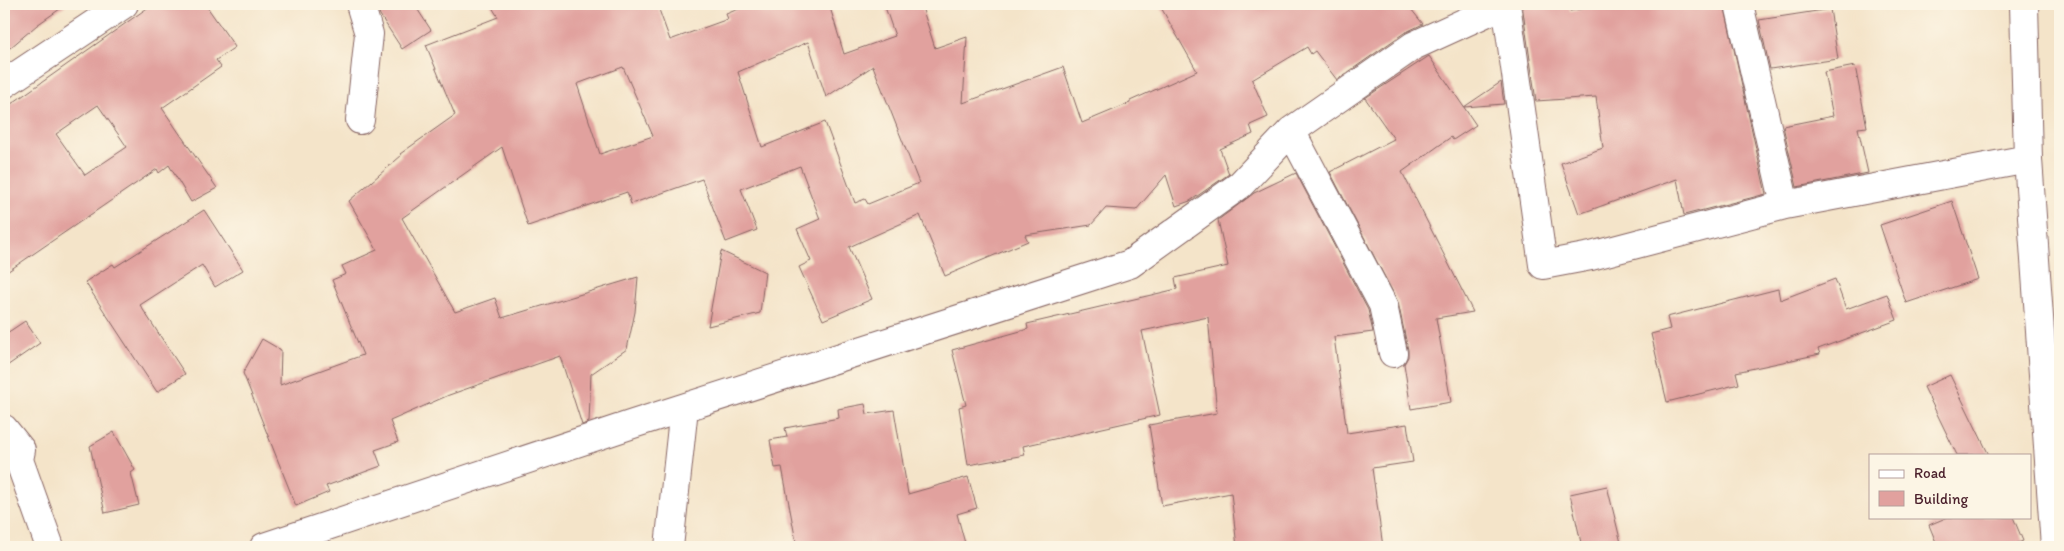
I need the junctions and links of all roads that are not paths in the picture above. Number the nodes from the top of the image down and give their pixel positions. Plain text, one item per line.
1 (124, 4) edge
2 (360, 4) edge
3 (1506, 4) edge
4 (1740, 4) edge
5 (2024, 4) edge
6 (4, 84) edge
7 (360, 120) dead end
8 (1291, 131) junction
9 (2028, 159) junction
10 (1785, 204) junction
11 (1393, 353) dead end
12 (684, 408) junction
13 (4, 429) edge
14 (2056, 497) edge
15 (50, 547) edge
16 (264, 547) edge
17 (669, 547) edge
18 (2055, 547) edge

1 - 6 street
2 - 7 street
3 - 8 street
3 - 10 street
4 - 10 street
5 - 9 street
8 - 11 street
8 - 12 street
9 - 10 street
9 - 14 street
12 - 16 street
12 - 17 street
13 - 15 street
14 - 18 street

